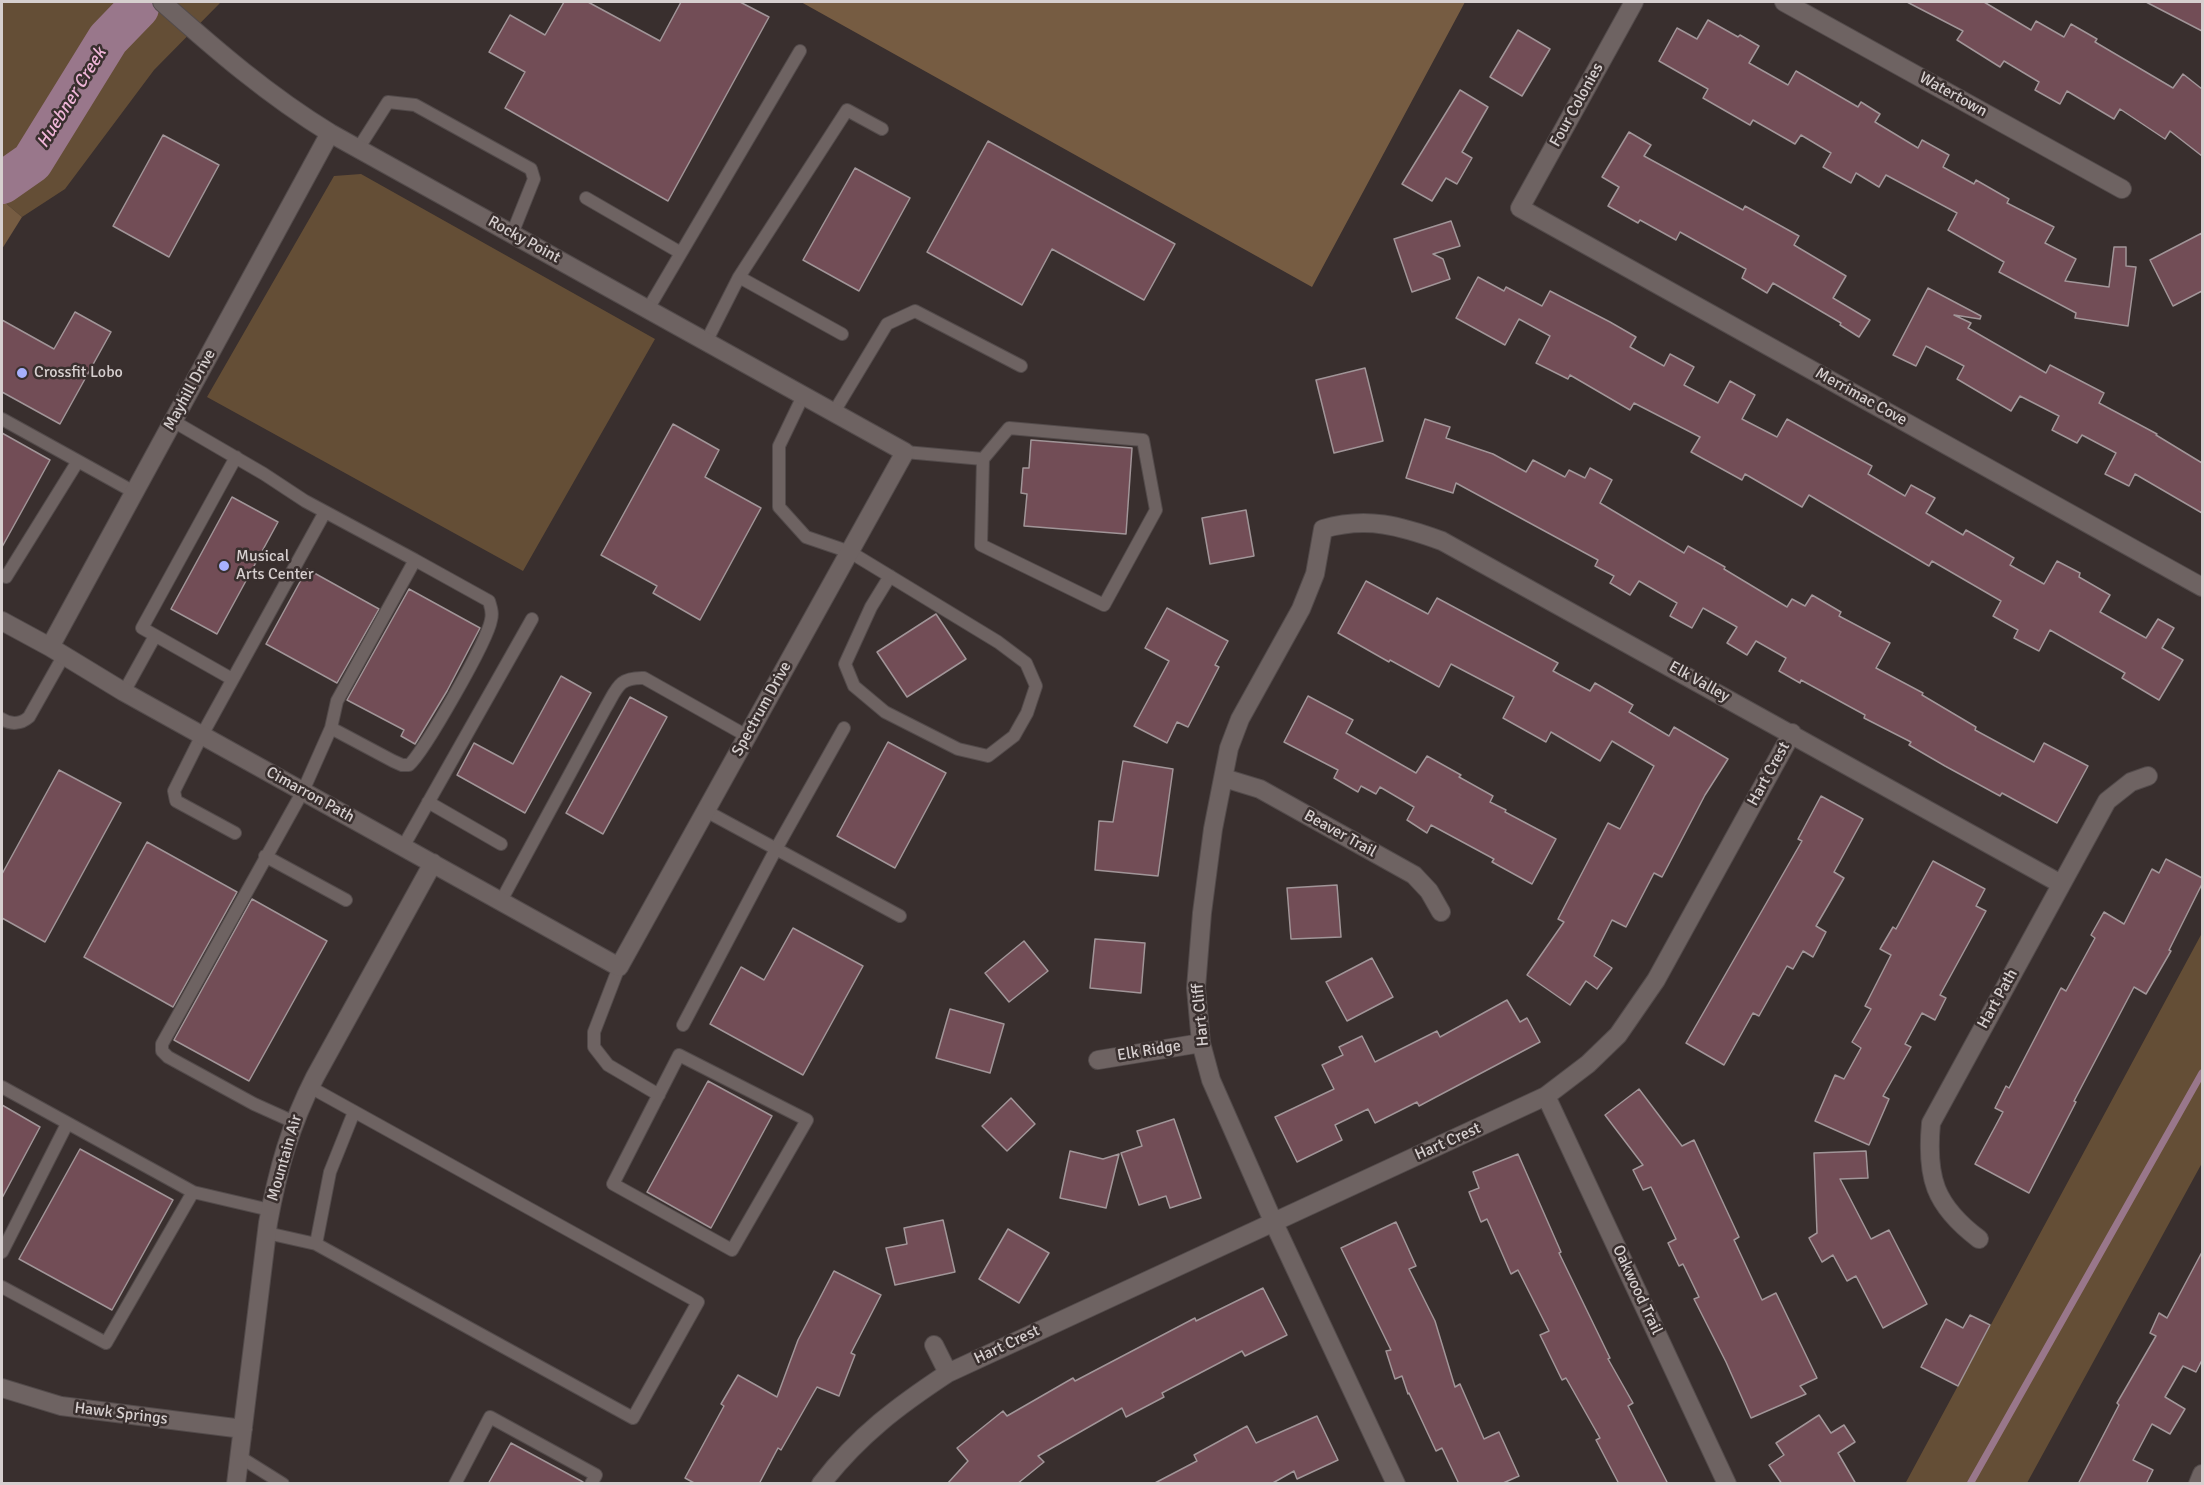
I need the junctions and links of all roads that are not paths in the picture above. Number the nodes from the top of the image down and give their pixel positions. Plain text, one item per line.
1 (162, 2) edge
2 (1634, 2) edge
3 (1784, 2) edge
4 (800, 51) dead end
5 (882, 129) dead end
6 (330, 133) junction
7 (358, 148) junction
8 (2122, 189) dead end
9 (586, 198) dead end
10 (1520, 208) joint
11 (512, 234) junction
12 (681, 253) junction
13 (739, 277) junction
14 (648, 309) junction
15 (842, 334) dead end
16 (706, 342) junction
17 (1021, 366) dead end
18 (803, 396) junction
19 (834, 412) junction
20 (2, 419) edge
21 (173, 421) junction
22 (905, 452) junction
23 (236, 457) junction
24 (983, 459) junction
25 (78, 461) junction
26 (134, 492) junction
27 (325, 512) junction
28 (1323, 529) joint
29 (850, 552) junction
30 (415, 560) junction
31 (2, 575) edge
32 (891, 576) junction
33 (2202, 586) edge
34 (532, 619) dead end
35 (2, 621) edge
36 (155, 636) junction
37 (57, 651) junction
38 (232, 679) junction
39 (124, 692) junction
40 (2, 719) edge
41 (331, 728) junction
42 (844, 728) dead end
43 (1792, 733) junction
44 (202, 735) junction
45 (747, 736) junction
46 (2148, 776) dead end
47 (1224, 778) junction
48 (303, 791) junction
49 (428, 802) junction
50 (706, 811) junction
51 (235, 833) dead end
52 (501, 844) dead end
53 (403, 847) junction
54 (776, 849) junction
55 (266, 856) junction
56 (433, 863) junction
57 (2061, 884) junction
58 (346, 900) dead end
59 (501, 901) junction
60 (1441, 912) dead end
61 (900, 916) dead end
62 (619, 967) junction
63 (683, 1025) dead end
64 (1201, 1043) junction
65 (1098, 1060) dead end
66 (2, 1087) edge
67 (310, 1087) junction
68 (659, 1095) junction
69 (1546, 1096) junction
70 (354, 1112) junction
71 (294, 1122) junction
72 (68, 1124) junction
73 (193, 1192) junction
74 (270, 1210) junction
75 (1273, 1221) junction
76 (267, 1233) junction
77 (1978, 1239) dead end
78 (316, 1244) junction
79 (2, 1252) edge
80 (2, 1287) edge
81 (934, 1345) dead end
82 (948, 1373) junction
83 (2, 1388) edge
84 (243, 1429) junction
85 (240, 1457) junction
86 (2202, 1474) edge
87 (236, 1484) edge
88 (283, 1484) edge
89 (455, 1484) edge
90 (591, 1484) edge
91 (821, 1484) edge
92 (1396, 1484) edge
93 (1727, 1484) edge
94 (2198, 1484) edge

1 - 6 street, Rocky Point
2 - 10 street, Four Colonies
3 - 8 street, Watertown
4 - 12 lane
5 - 13 lane
6 - 7 street, Rocky Point
6 - 21 street, Mayhill Drive
7 - 11 street, Rocky Point
7 - 11 lane
9 - 12 lane
10 - 33 street, Merrimac Cove
11 - 14 street, Rocky Point
12 - 14 lane
13 - 15 lane
13 - 16 lane
14 - 16 street, Rocky Point
16 - 18 street, Rocky Point
17 - 19 lane
18 - 19 street, Rocky Point
18 - 29 lane
19 - 22 street, Rocky Point
20 - 25 lane
21 - 23 lane
21 - 26 street, Mayhill Drive
22 - 24 lane
22 - 29 street, Spectrum Drive
23 - 27 lane
23 - 36 lane
24 - 24 lane
25 - 26 lane
25 - 31 lane
26 - 37 street, Mayhill Drive
27 - 30 lane
27 - 38 lane
28 - 43 street, Elk Valley
28 - 47 street, Hart Cliff
29 - 32 lane
29 - 45 street, Spectrum Drive
30 - 41 lane
30 - 41 lane
32 - 32 lane
34 - 49 lane
35 - 37 street, Cimarron Path
36 - 38 lane
36 - 39 lane
37 - 39 street, Cimarron Path
37 - 40 lane
38 - 44 lane
39 - 44 street, Cimarron Path
41 - 48 lane
42 - 54 lane
43 - 57 street, Elk Valley
43 - 69 street, Hart Crest
44 - 48 street, Cimarron Path
44 - 51 lane
45 - 50 street, Spectrum Drive
45 - 59 lane
46 - 57 street, Hart Path
47 - 60 street, Beaver Trail
47 - 64 street, Hart Cliff
48 - 53 street, Cimarron Path
48 - 55 lane
49 - 52 lane
49 - 53 lane
50 - 54 lane
50 - 62 street, Spectrum Drive
53 - 56 street, Cimarron Path
54 - 61 lane
54 - 63 lane
55 - 58 lane
55 - 71 lane
56 - 59 street, Cimarron Path
56 - 67 street, Mountain Air
57 - 77 street, Hart Path
59 - 62 street, Cimarron Path
62 - 68 lane
64 - 65 street, Elk Ridge
64 - 75 street, Hart Cliff
66 - 72 lane
67 - 70 lane
67 - 71 street, Mountain Air
68 - 68 lane
69 - 75 street, Hart Crest
69 - 93 street, Oakwood Trail
70 - 78 lane
70 - 78 lane
71 - 74 street, Mountain Air
72 - 73 lane
72 - 79 lane
73 - 74 lane
73 - 80 lane
74 - 76 street, Mountain Air
75 - 82 street, Hart Crest
75 - 92 street, Hart Cliff
76 - 78 lane
76 - 84 street, Mountain Air
81 - 82 street
82 - 91 street, Hart Crest
83 - 84 street, Hawk Springs
84 - 85 street, Mountain Air
85 - 87 street, Mountain Air
85 - 88 lane
86 - 94 street
89 - 90 lane

